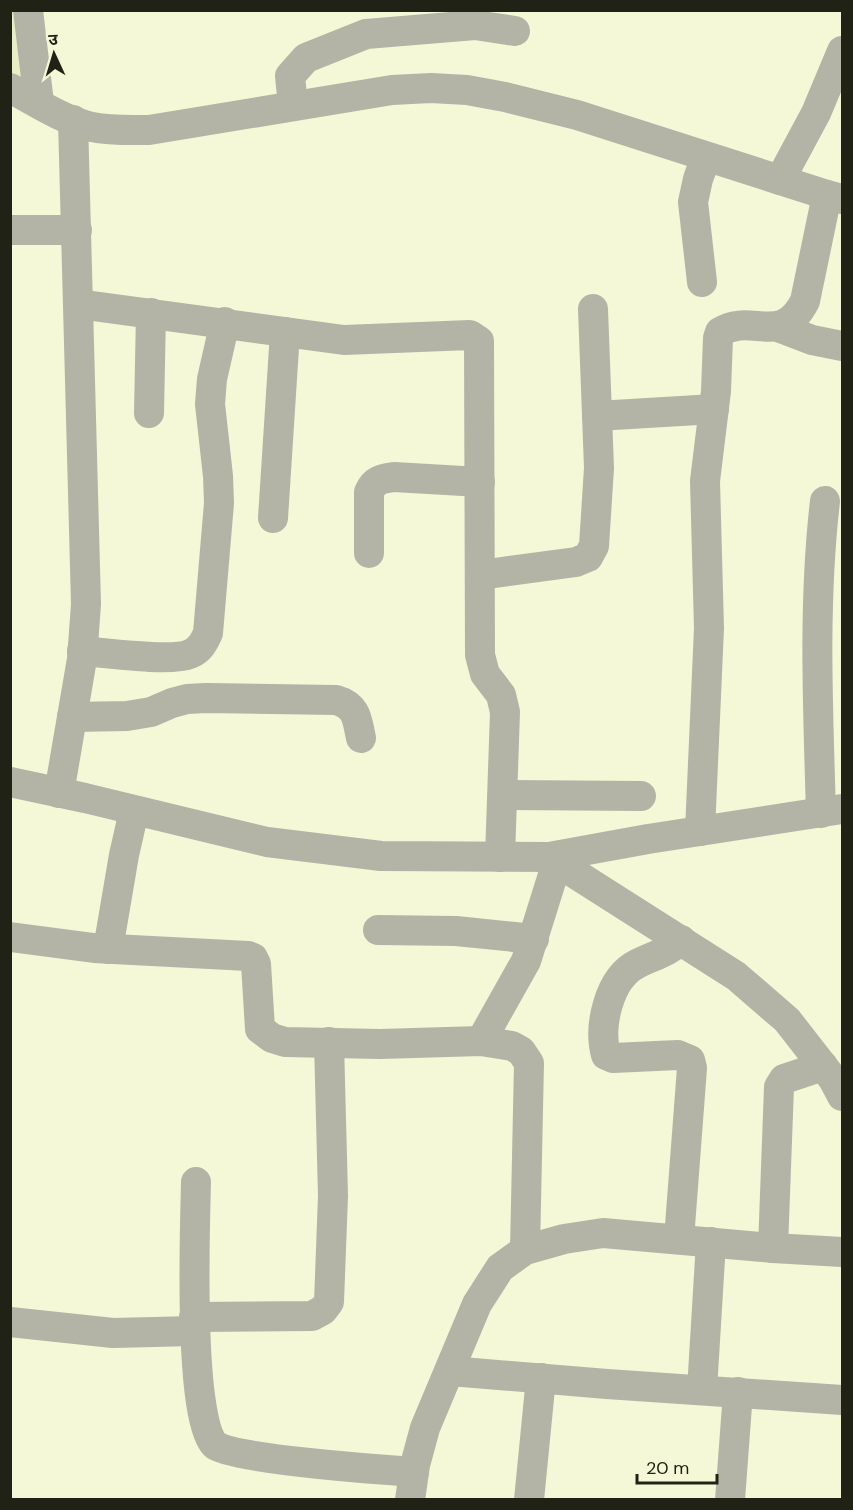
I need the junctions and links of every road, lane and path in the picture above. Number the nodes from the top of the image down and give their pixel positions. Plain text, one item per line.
1 (28, 10) edge
2 (474, 18) edge
3 (365, 22) edge
4 (515, 31) dead end
5 (843, 51) edge
6 (10, 88) edge
7 (39, 103) junction
8 (293, 106) junction
9 (73, 120) junction
10 (706, 157) junction
11 (780, 180) junction
12 (835, 197) edge
13 (10, 230) edge
14 (77, 230) junction
15 (702, 282) dead end
16 (78, 304) junction
17 (593, 309) dead end
18 (151, 313) junction
19 (225, 322) junction
20 (778, 327) junction
21 (285, 332) junction
22 (843, 345) edge
23 (714, 409) junction
24 (149, 413) dead end
25 (597, 416) junction
26 (480, 483) junction
27 (825, 501) dead end
28 (273, 518) dead end
29 (369, 553) dead end
30 (480, 575) junction
31 (82, 651) junction
32 (72, 717) junction
33 (361, 738) dead end
34 (10, 782) edge
35 (59, 793) junction
36 (503, 795) junction
37 (641, 796) dead end
38 (134, 811) junction
39 (832, 811) edge
40 (700, 831) junction
41 (500, 857) junction
42 (553, 859) junction
43 (378, 930) dead end
44 (10, 937) edge
45 (534, 939) junction
46 (681, 940) junction
47 (108, 949) junction
48 (329, 1041) junction
49 (481, 1041) junction
50 (826, 1058) edge
51 (843, 1096) edge
52 (196, 1182) dead end
53 (679, 1239) junction
54 (711, 1242) junction
55 (773, 1248) junction
56 (525, 1250) junction
57 (843, 1252) edge
58 (10, 1322) edge
59 (194, 1324) junction
60 (450, 1371) junction
61 (541, 1378) junction
62 (702, 1390) junction
63 (738, 1392) junction
64 (843, 1400) edge
65 (412, 1486) edge
66 (530, 1500) edge
67 (730, 1500) edge

1 - 7 street
2 - 3 street
2 - 4 street
3 - 8 street
5 - 11 street
6 - 7 street
7 - 9 street
8 - 9 street
8 - 10 street
9 - 14 street
10 - 11 street
10 - 15 street
11 - 12 street
12 - 20 street
13 - 14 street
14 - 16 street
16 - 18 street
16 - 31 street
17 - 25 street
18 - 19 street
18 - 24 street
19 - 21 street
19 - 31 street
20 - 22 street
20 - 23 street
21 - 26 street
21 - 28 street
23 - 25 street
23 - 40 street
25 - 30 street
26 - 29 street
26 - 30 street
27 - 39 street
30 - 36 street
31 - 32 street
32 - 33 street
32 - 35 street
34 - 35 street
35 - 38 street
36 - 37 street
36 - 41 street
38 - 41 street
38 - 47 street
39 - 40 street
40 - 42 street
41 - 42 street
42 - 45 street
42 - 46 street
43 - 45 street
44 - 47 street
45 - 49 street
46 - 50 street
46 - 53 street
47 - 48 street
48 - 49 street
48 - 59 street
49 - 56 street
50 - 51 street
50 - 55 street
52 - 59 street
53 - 54 street
53 - 56 street
54 - 55 street
54 - 62 street
55 - 57 street
56 - 60 street
58 - 59 street
59 - 65 street
60 - 61 street
60 - 65 street
61 - 62 street
61 - 66 street
62 - 63 street
63 - 64 street
63 - 67 street

